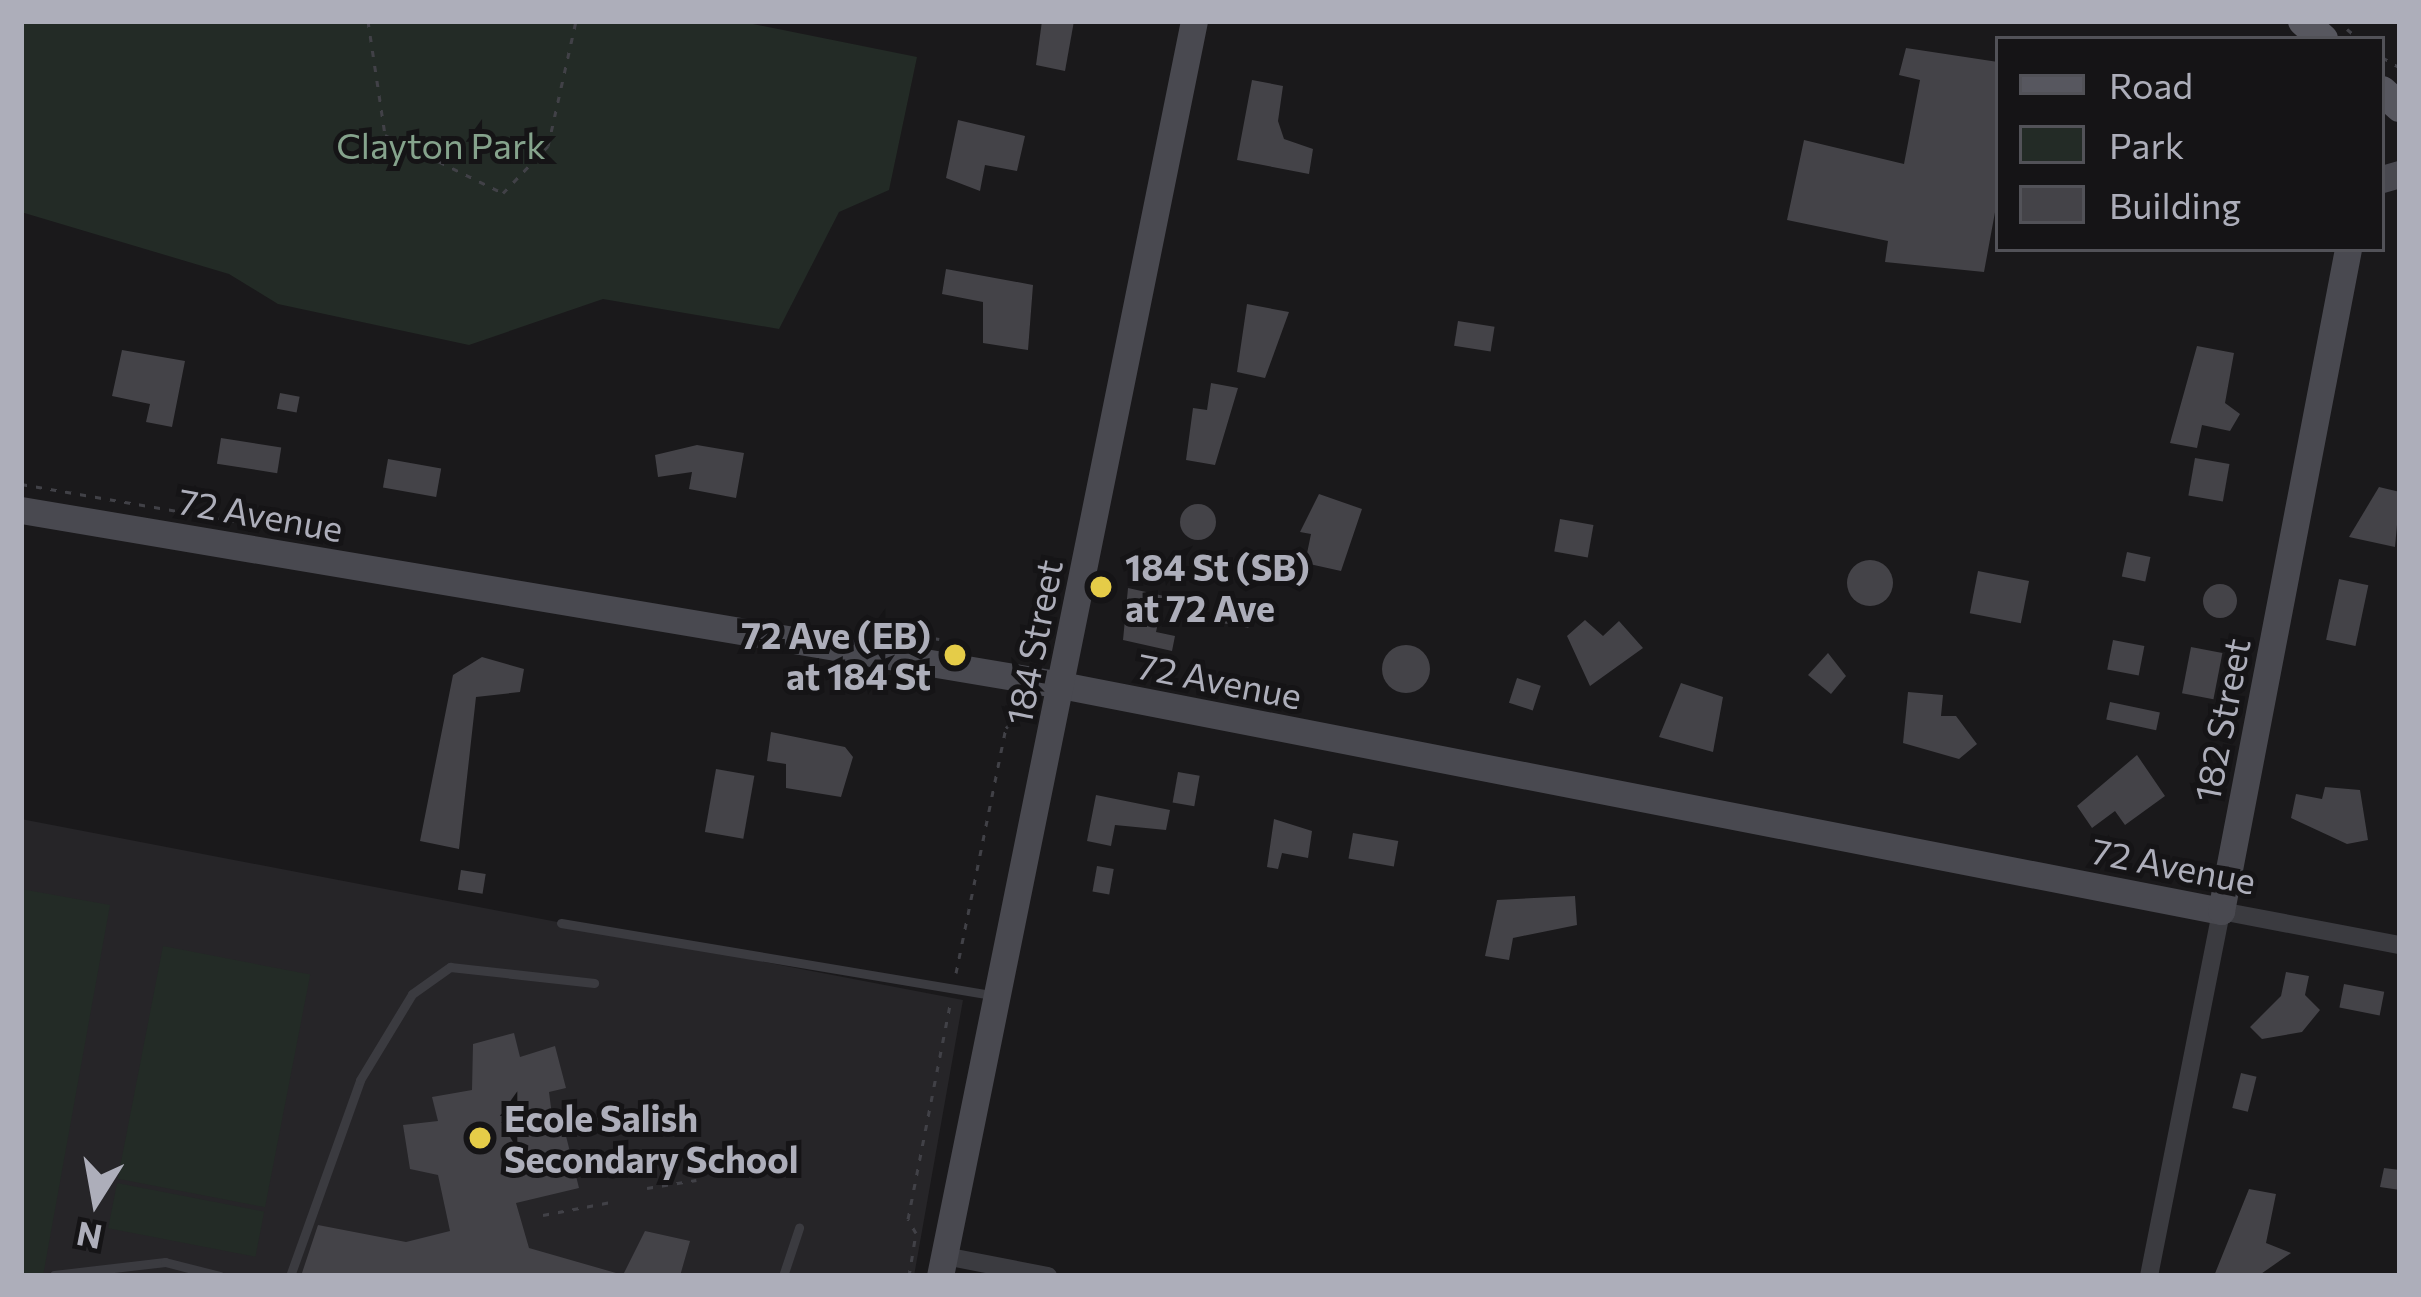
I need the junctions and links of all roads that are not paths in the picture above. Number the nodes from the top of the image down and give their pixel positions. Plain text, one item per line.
1 (1194, 21) edge
2 (2347, 252) edge
3 (21, 510) edge
4 (1061, 686) junction
5 (2221, 910) junction
6 (562, 923) dead end
7 (2400, 945) edge
8 (594, 982) dead end
9 (997, 996) junction
10 (799, 1228) dead end
11 (943, 1266) edge
12 (54, 1275) edge
13 (220, 1276) edge
14 (290, 1276) edge
15 (783, 1276) edge
16 (1048, 1276) edge
17 (2149, 1276) edge

1 - 4 main road, 184 Street
2 - 5 main road, 182 Street
3 - 4 main road, 72 Avenue
4 - 5 main road, 72 Avenue
4 - 9 main road, 184 Street
5 - 7 street, 72 Avenue
5 - 17 street, 182 Street
6 - 9 lane
8 - 14 lane
9 - 11 main road, 184 Street
10 - 15 lane
11 - 16 street
12 - 13 lane

